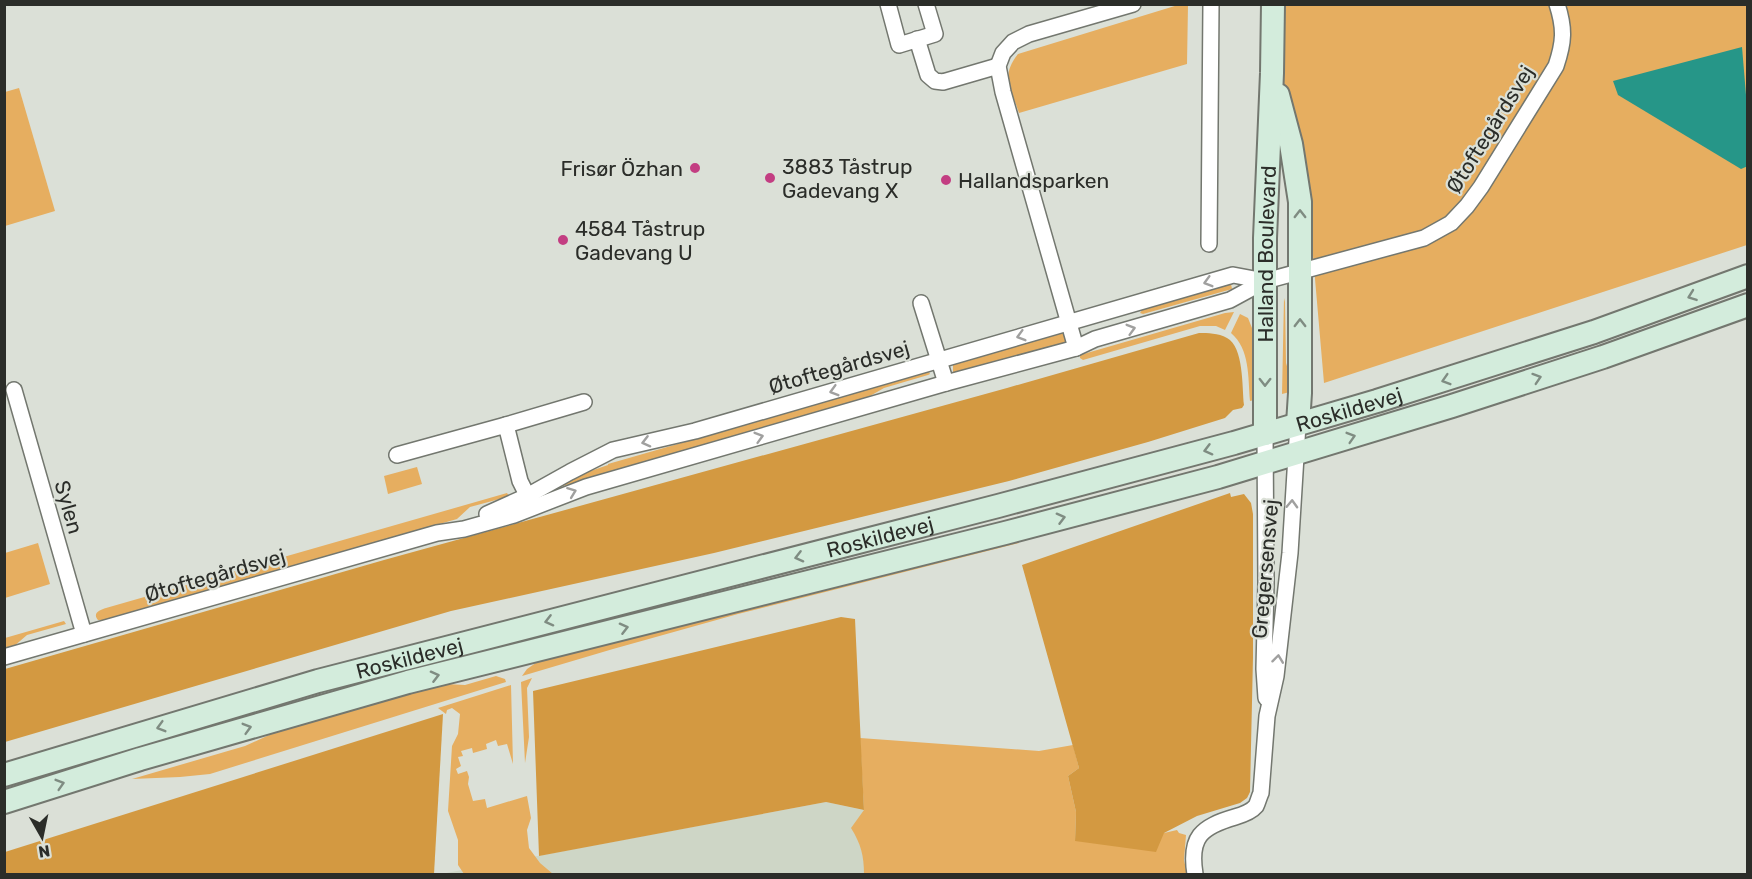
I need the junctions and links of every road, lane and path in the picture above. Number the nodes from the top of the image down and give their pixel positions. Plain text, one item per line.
1 (888, 4) edge
2 (926, 4) edge
3 (1133, 4) edge
4 (1211, 4) edge
5 (1273, 4) edge
6 (1557, 4) edge
7 (917, 39) junction
8 (998, 66) junction
9 (1272, 73) junction
10 (1209, 244) dead end
11 (1300, 272) junction
12 (1748, 276) edge
13 (1265, 281) junction
14 (921, 303) dead end
15 (1748, 305) edge
16 (1069, 322) junction
17 (1076, 348) junction
18 (939, 360) junction
19 (946, 383) junction
20 (14, 390) dead end
21 (584, 402) dead end
22 (1298, 424) junction
23 (506, 425) junction
24 (1265, 434) junction
25 (1295, 454) junction
26 (397, 455) dead end
27 (1264, 464) junction
28 (530, 501) junction
29 (84, 634) junction
30 (4, 657) edge
31 (1267, 716) junction
32 (4, 775) edge
33 (4, 801) edge
34 (1195, 874) edge

1 - 7 street
2 - 7 street
3 - 8 street
4 - 10 street
5 - 9 main road, Halland Boulevard
6 - 11 street, Øtoftegårdsvej
7 - 8 street
8 - 16 street
11 -> 9 main road, Halland Boulevard
9 - 13 main road, Halland Boulevard
11 - 13 street, Øtoftegårdsvej
22 -> 11 main road, Halland Boulevard
12 -> 22 main road, Roskildevej
13 -> 16 street, Øtoftegårdsvej
17 -> 13 street, Øtoftegårdsvej
13 -> 24 main road, Halland Boulevard
14 - 18 street
25 -> 15 main road, Roskildevej
16 - 17 street
16 -> 18 street, Øtoftegårdsvej
17 - 19 street, Øtoftegårdsvej
18 - 19 street
18 -> 28 street, Øtoftegårdsvej
28 -> 19 street, Øtoftegårdsvej
20 - 29 street, Sylen
21 - 23 street
22 - 24 main road, Roskildevej
22 - 25 street, Gregersensvej
23 - 26 street
23 - 28 street
24 - 27 street, Gregersensvej
24 -> 32 main road, Roskildevej
25 - 27 main road, Roskildevej
31 -> 25 street, Gregersensvej
27 - 31 street, Gregersensvej
33 -> 27 main road, Roskildevej
28 - 29 street, Øtoftegårdsvej
29 - 30 street, Øtoftegårdsvej
31 - 34 street, Gregersensvej

